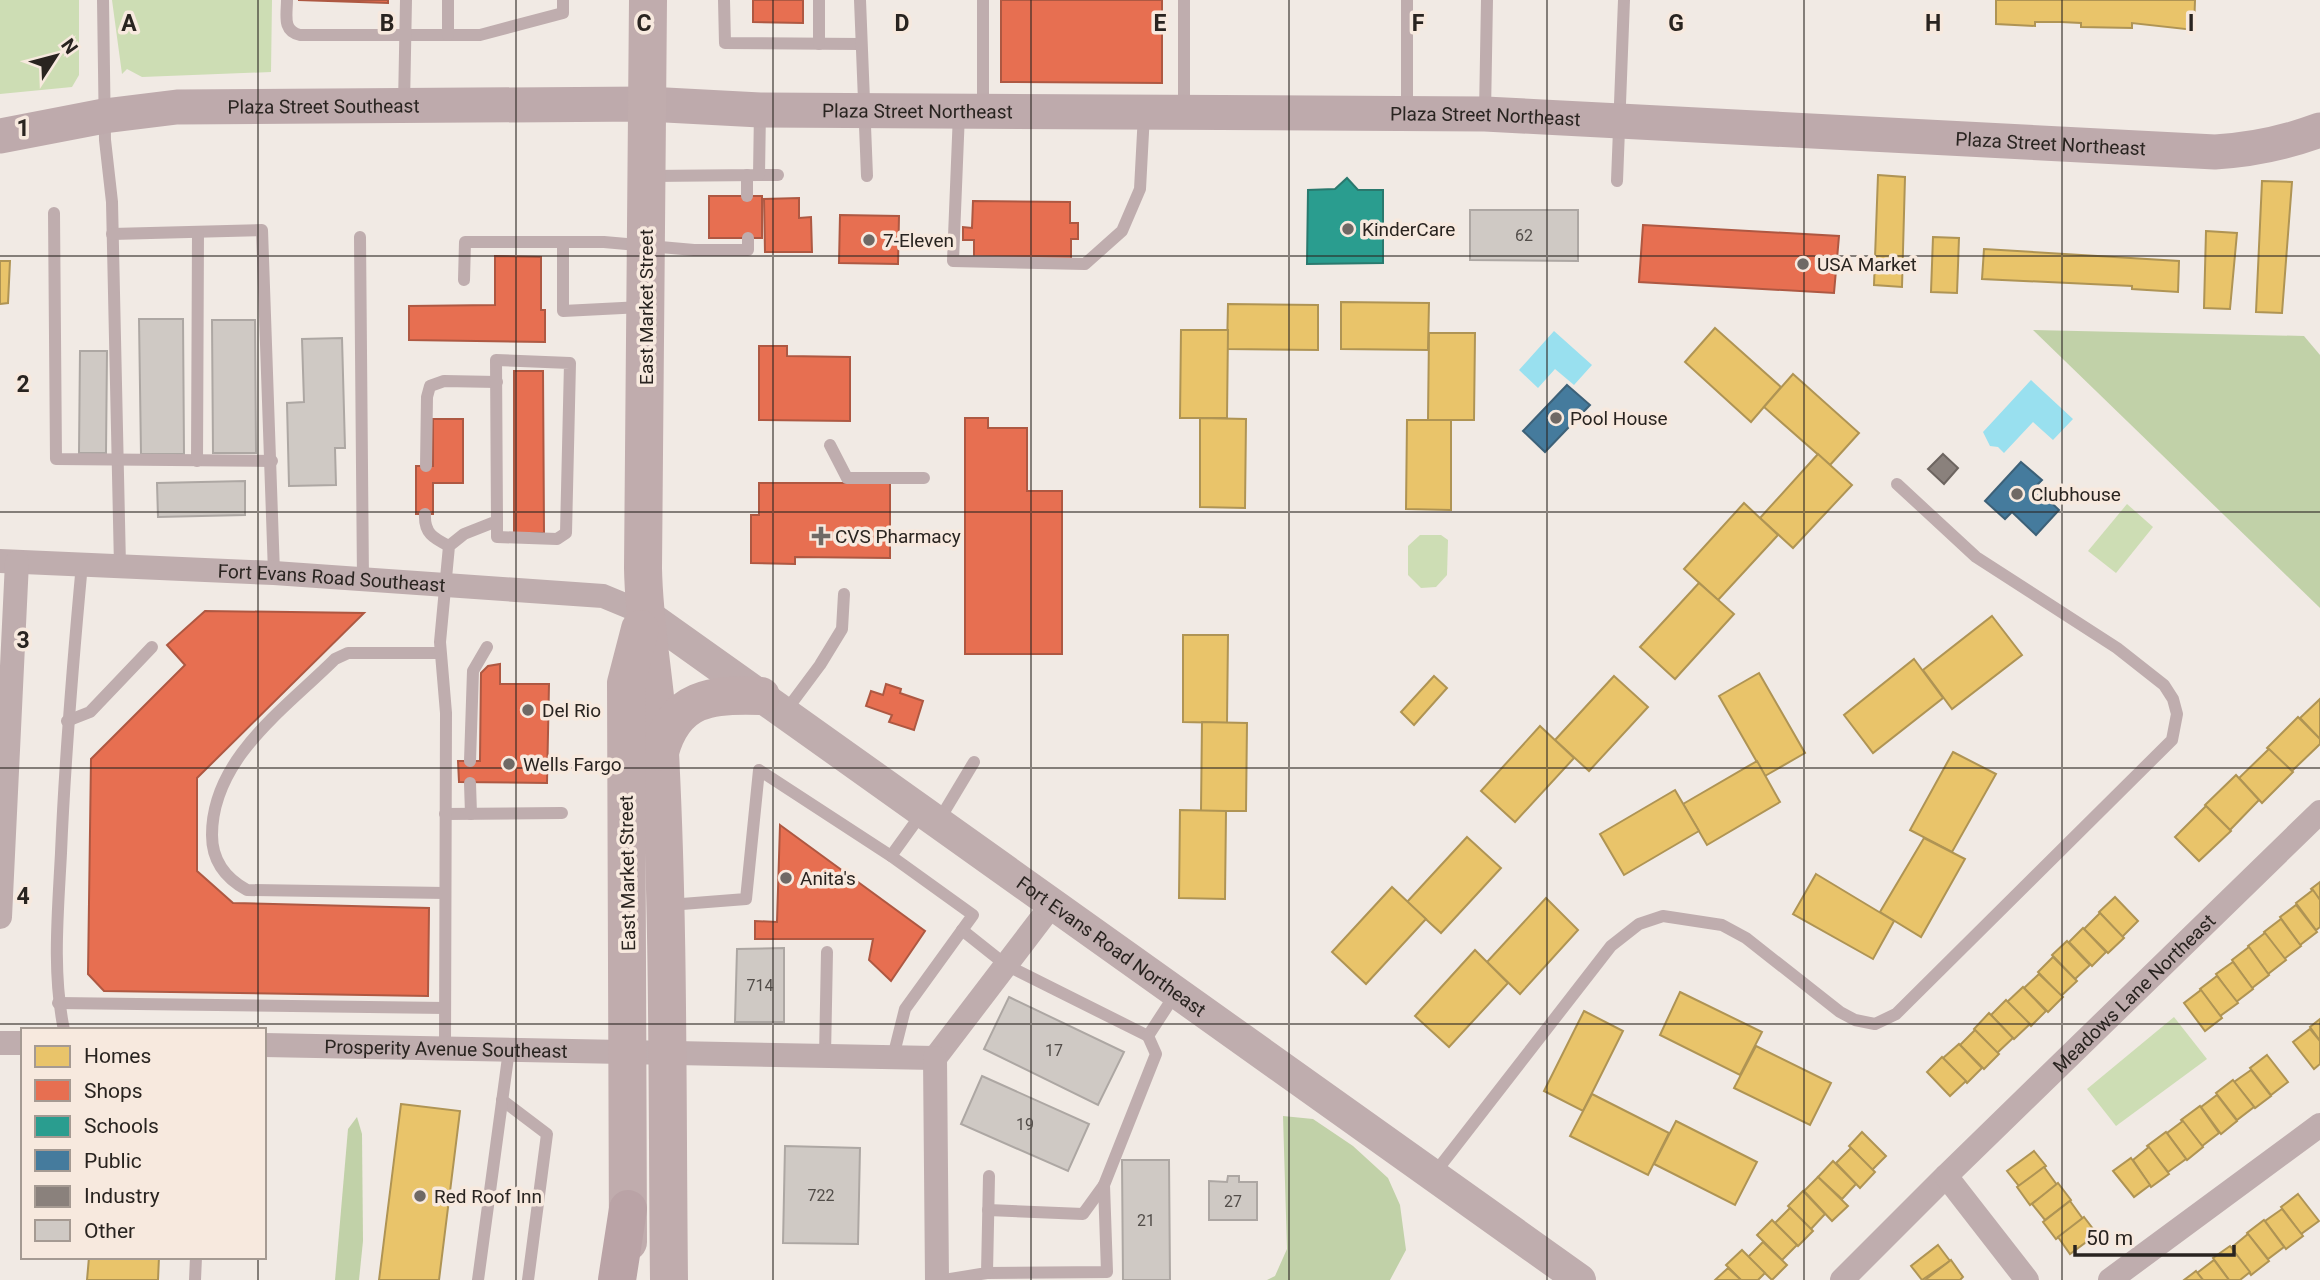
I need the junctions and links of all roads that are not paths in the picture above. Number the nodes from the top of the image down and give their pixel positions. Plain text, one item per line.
1 (103, 0) edge
2 (287, 0) edge
3 (406, 0) edge
4 (448, 0) edge
5 (563, 0) edge
6 (648, 0) edge
7 (724, 0) edge
8 (820, 0) edge
9 (860, 0) edge
10 (984, 0) edge
11 (1184, 0) edge
12 (1407, 0) edge
13 (1487, 0) edge
14 (1624, 0) edge
15 (406, 34) junction
16 (448, 35) junction
17 (819, 44) junction
18 (860, 44) junction
19 (647, 104) junction
20 (404, 107) junction
21 (971, 109) junction
22 (760, 110) junction
23 (862, 111) junction
24 (1144, 112) junction
25 (1184, 112) junction
26 (1407, 112) junction
27 (1485, 114) junction
28 (104, 116) junction
29 (1619, 119) junction
30 (2320, 130) edge
31 (0, 136) edge
32 (753, 175) junction
33 (778, 175) dead end
34 (646, 176) junction
35 (867, 176) dead end
36 (1617, 181) dead end
37 (747, 196) dead end
38 (54, 213) dead end
39 (198, 232) junction
40 (112, 234) junction
41 (360, 237) dead end
42 (748, 238) dead end
43 (563, 244) junction
44 (647, 245) junction
45 (464, 280) dead end
46 (646, 307) junction
47 (497, 382) junction
48 (830, 445) dead end
49 (116, 460) junction
50 (197, 461) junction
51 (272, 461) junction
52 (426, 466) dead end
53 (924, 478) dead end
54 (1897, 484) dead end
55 (425, 514) dead end
56 (497, 521) junction
57 (449, 546) junction
58 (8, 562) edge
59 (82, 564) junction
60 (120, 566) junction
61 (274, 573) junction
62 (363, 581) junction
63 (443, 585) junction
64 (844, 594) dead end
65 (644, 613) junction
66 (152, 647) dead end
67 (487, 647) dead end
68 (440, 653) junction
69 (773, 704) junction
70 (67, 721) junction
71 (660, 752) junction
72 (470, 761) dead end
73 (974, 762) dead end
74 (470, 783) dead end
75 (2320, 811) edge
76 (562, 813) dead end
77 (445, 814) junction
78 (471, 814) junction
79 (930, 818) junction
80 (891, 856) junction
81 (444, 893) junction
82 (665, 905) junction
83 (1051, 906) junction
84 (0, 917) edge
85 (962, 930) junction
86 (827, 952) dead end
87 (1006, 965) junction
88 (1178, 990) junction
89 (58, 1003) junction
90 (445, 1008) junction
91 (64, 1028) edge
92 (1148, 1036) junction
93 (0, 1043) edge
94 (21, 1043) edge
95 (266, 1045) edge
96 (445, 1048) junction
97 (509, 1050) junction
98 (629, 1052) junction
99 (667, 1052) junction
100 (825, 1056) junction
101 (892, 1057) junction
102 (935, 1058) junction
103 (502, 1100) junction
104 (2320, 1125) edge
105 (1434, 1175) junction
106 (989, 1176) dead end
107 (1946, 1176) junction
108 (1104, 1185) junction
109 (628, 1209) junction
110 (988, 1210) junction
111 (196, 1259) edge
112 (986, 1273) junction
113 (195, 1280) edge
114 (478, 1280) edge
115 (528, 1280) edge
116 (617, 1280) edge
117 (628, 1280) edge
118 (669, 1280) edge
119 (937, 1280) edge
120 (944, 1280) edge
121 (1580, 1280) edge
122 (1842, 1280) edge
123 (2027, 1280) edge
124 (2110, 1280) edge

1 - 28 lane
2 - 15 lane
3 - 15 lane
4 - 16 lane
5 - 16 lane
6 - 19 main road, East Market Street
7 - 17 lane
8 - 17 lane
9 - 18 lane
10 - 21 lane
11 - 25 lane
12 - 26 lane
13 - 27 lane
14 - 29 lane
15 - 16 lane
15 - 20 lane
17 - 18 lane
18 - 23 lane
19 - 20 main road, Plaza Street Southeast
19 - 22 main road, Plaza Street Northeast
19 - 34 main road, East Market Street
20 - 28 main road, Plaza Street Southeast
21 - 23 main road, Plaza Street Northeast
21 - 24 main road, Plaza Street Northeast
21 - 24 lane
22 - 23 main road, Plaza Street Northeast
22 - 32 lane
23 - 35 lane
24 - 25 main road, Plaza Street Northeast
25 - 26 main road, Plaza Street Northeast
26 - 27 main road, Plaza Street Northeast
27 - 29 main road, Plaza Street Northeast
28 - 31 main road, Plaza Street Southeast
28 - 40 lane
29 - 30 main road, Plaza Street Northeast
29 - 36 lane
32 - 33 lane
32 - 34 lane
32 - 37 lane
34 - 44 main road, East Market Street
38 - 49 lane
39 - 40 lane
39 - 50 lane
39 - 51 lane
40 - 49 lane
41 - 62 lane
42 - 44 lane
43 - 44 lane
43 - 45 lane
43 - 46 lane
44 - 46 main road, East Market Street
46 - 65 main road, East Market Street
47 - 52 lane
47 - 56 lane
47 - 56 lane
48 - 53 lane
49 - 50 lane
49 - 60 lane
50 - 51 lane
51 - 61 lane
54 - 105 lane
55 - 57 lane
56 - 57 lane
57 - 63 lane
58 - 59 street, Fort Evans Road Southeast
58 - 84 street, Fort Evans Road Southeast
59 - 60 street, Fort Evans Road Southeast
59 - 70 lane
60 - 61 street, Fort Evans Road Southeast
61 - 62 street, Fort Evans Road Southeast
62 - 63 street, Fort Evans Road Southeast
63 - 65 street, Fort Evans Road Southeast
63 - 68 lane
64 - 69 lane
65 - 69 street, Fort Evans Road Northeast
65 - 71 main road, East Market Street
65 - 98 main road, East Market Street
66 - 70 lane
67 - 72 lane
68 - 77 lane
68 - 81 lane
69 - 71 main road
69 - 79 street, Fort Evans Road Northeast
70 - 89 lane
71 - 82 main road, East Market Street
73 - 79 lane
74 - 78 lane
75 - 107 street, Meadows Lane Northeast
76 - 78 lane
77 - 78 lane
77 - 81 lane
79 - 80 lane
79 - 83 street, Fort Evans Road Northeast
80 - 82 lane
80 - 85 lane
81 - 90 lane
82 - 99 main road, East Market Street
83 - 87 street
83 - 88 street, Fort Evans Road Northeast
85 - 87 lane
85 - 101 lane
86 - 100 lane
87 - 92 lane
87 - 102 street
88 - 92 lane
88 - 105 street, Fort Evans Road Northeast
89 - 90 lane
89 - 91 lane
90 - 96 lane
92 - 108 lane
93 - 94 street
95 - 96 street, Prosperity Avenue Southeast
96 - 97 street, Prosperity Avenue Southeast
97 - 98 street, Prosperity Avenue Southeast
97 - 103 lane
98 - 99 street
98 - 109 main road, East Market Street
99 - 100 street
99 - 118 main road, East Market Street
100 - 101 street
101 - 102 street
102 - 119 street
103 - 114 lane
103 - 115 lane
104 - 124 street
105 - 121 street, Fort Evans Road Northeast
106 - 110 lane
107 - 122 street, Meadows Lane Northeast
107 - 123 street
108 - 110 lane
108 - 112 lane
109 - 116 highway
109 - 117 main road, East Market Street
110 - 112 lane
111 - 113 lane
112 - 120 lane

